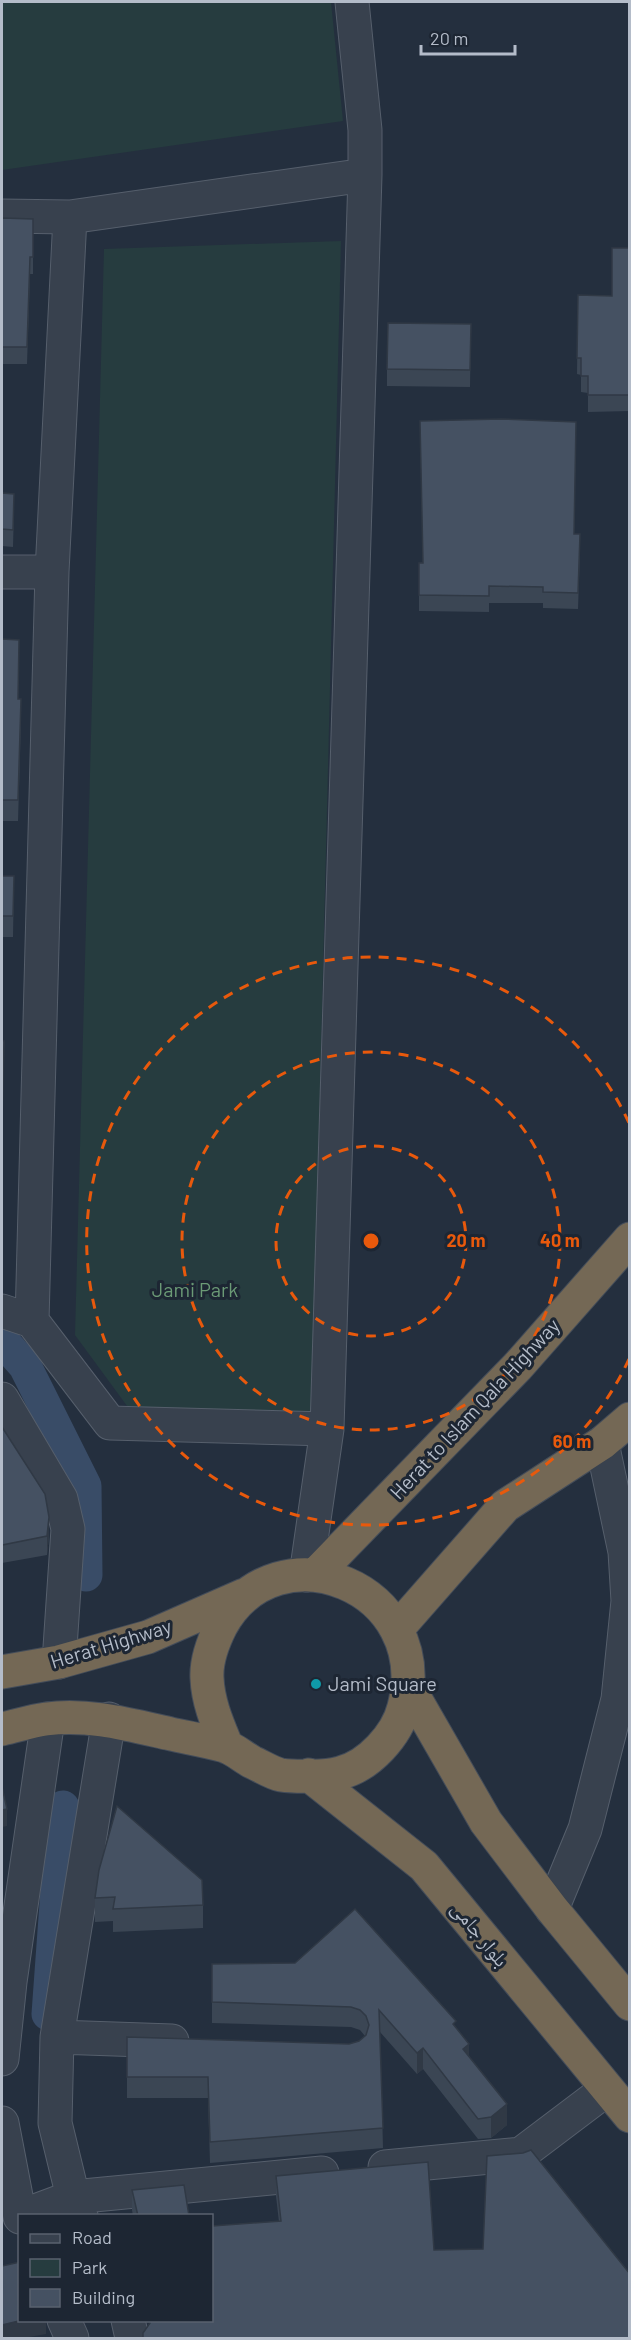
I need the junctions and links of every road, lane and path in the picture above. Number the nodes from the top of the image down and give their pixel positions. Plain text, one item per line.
1 (352, 2) edge
2 (366, 175) junction
3 (2, 216) edge
4 (70, 217) junction
5 (2, 572) edge
6 (52, 572) junction
7 (630, 1239) edge
8 (2, 1311) edge
9 (32, 1321) junction
10 (2, 1399) edge
11 (630, 1419) edge
12 (327, 1429) junction
13 (602, 1443) junction
14 (311, 1575) junction
15 (251, 1592) junction
16 (397, 1629) junction
17 (59, 1662) junction
18 (2, 1672) edge
19 (409, 1688) junction
20 (48, 1719) junction
21 (109, 1719) junction
22 (2, 1729) edge
23 (227, 1747) junction
24 (309, 1775) junction
25 (552, 1909) junction
26 (630, 2004) edge
27 (57, 2037) junction
28 (198, 2041) edge
29 (2, 2059) edge
30 (607, 2089) junction
31 (630, 2116) edge
32 (2, 2122) edge
33 (77, 2206) edge
34 (20, 2214) edge
35 (31, 2214) edge
36 (65, 2322) edge
37 (128, 2322) edge
38 (72, 2338) edge
39 (132, 2338) edge

1 - 2 street
2 - 4 street
2 - 12 street
3 - 4 street
4 - 6 street
5 - 6 street
6 - 9 street
7 - 14 highway, Herat to Islam Qala Highway
8 - 9 street
9 - 12 street
10 - 17 street
11 - 13 highway
12 - 14 street
13 - 16 highway
13 - 25 street
14 - 15 highway
14 - 16 highway
15 - 17 highway, Herat Highway
15 - 23 highway
16 - 19 highway
17 - 18 highway, Herat Highway
19 - 24 highway
19 - 25 highway
20 - 21 highway
20 - 22 highway
20 - 29 street
21 - 23 highway
21 - 27 street
23 - 24 highway
24 - 30 highway, بلوار جامی
25 - 26 highway
27 - 28 street
27 - 33 street
30 - 31 highway, بلوار جامی
30 - 33 street
32 - 34 street
33 - 35 street
36 - 38 street
37 - 39 street

